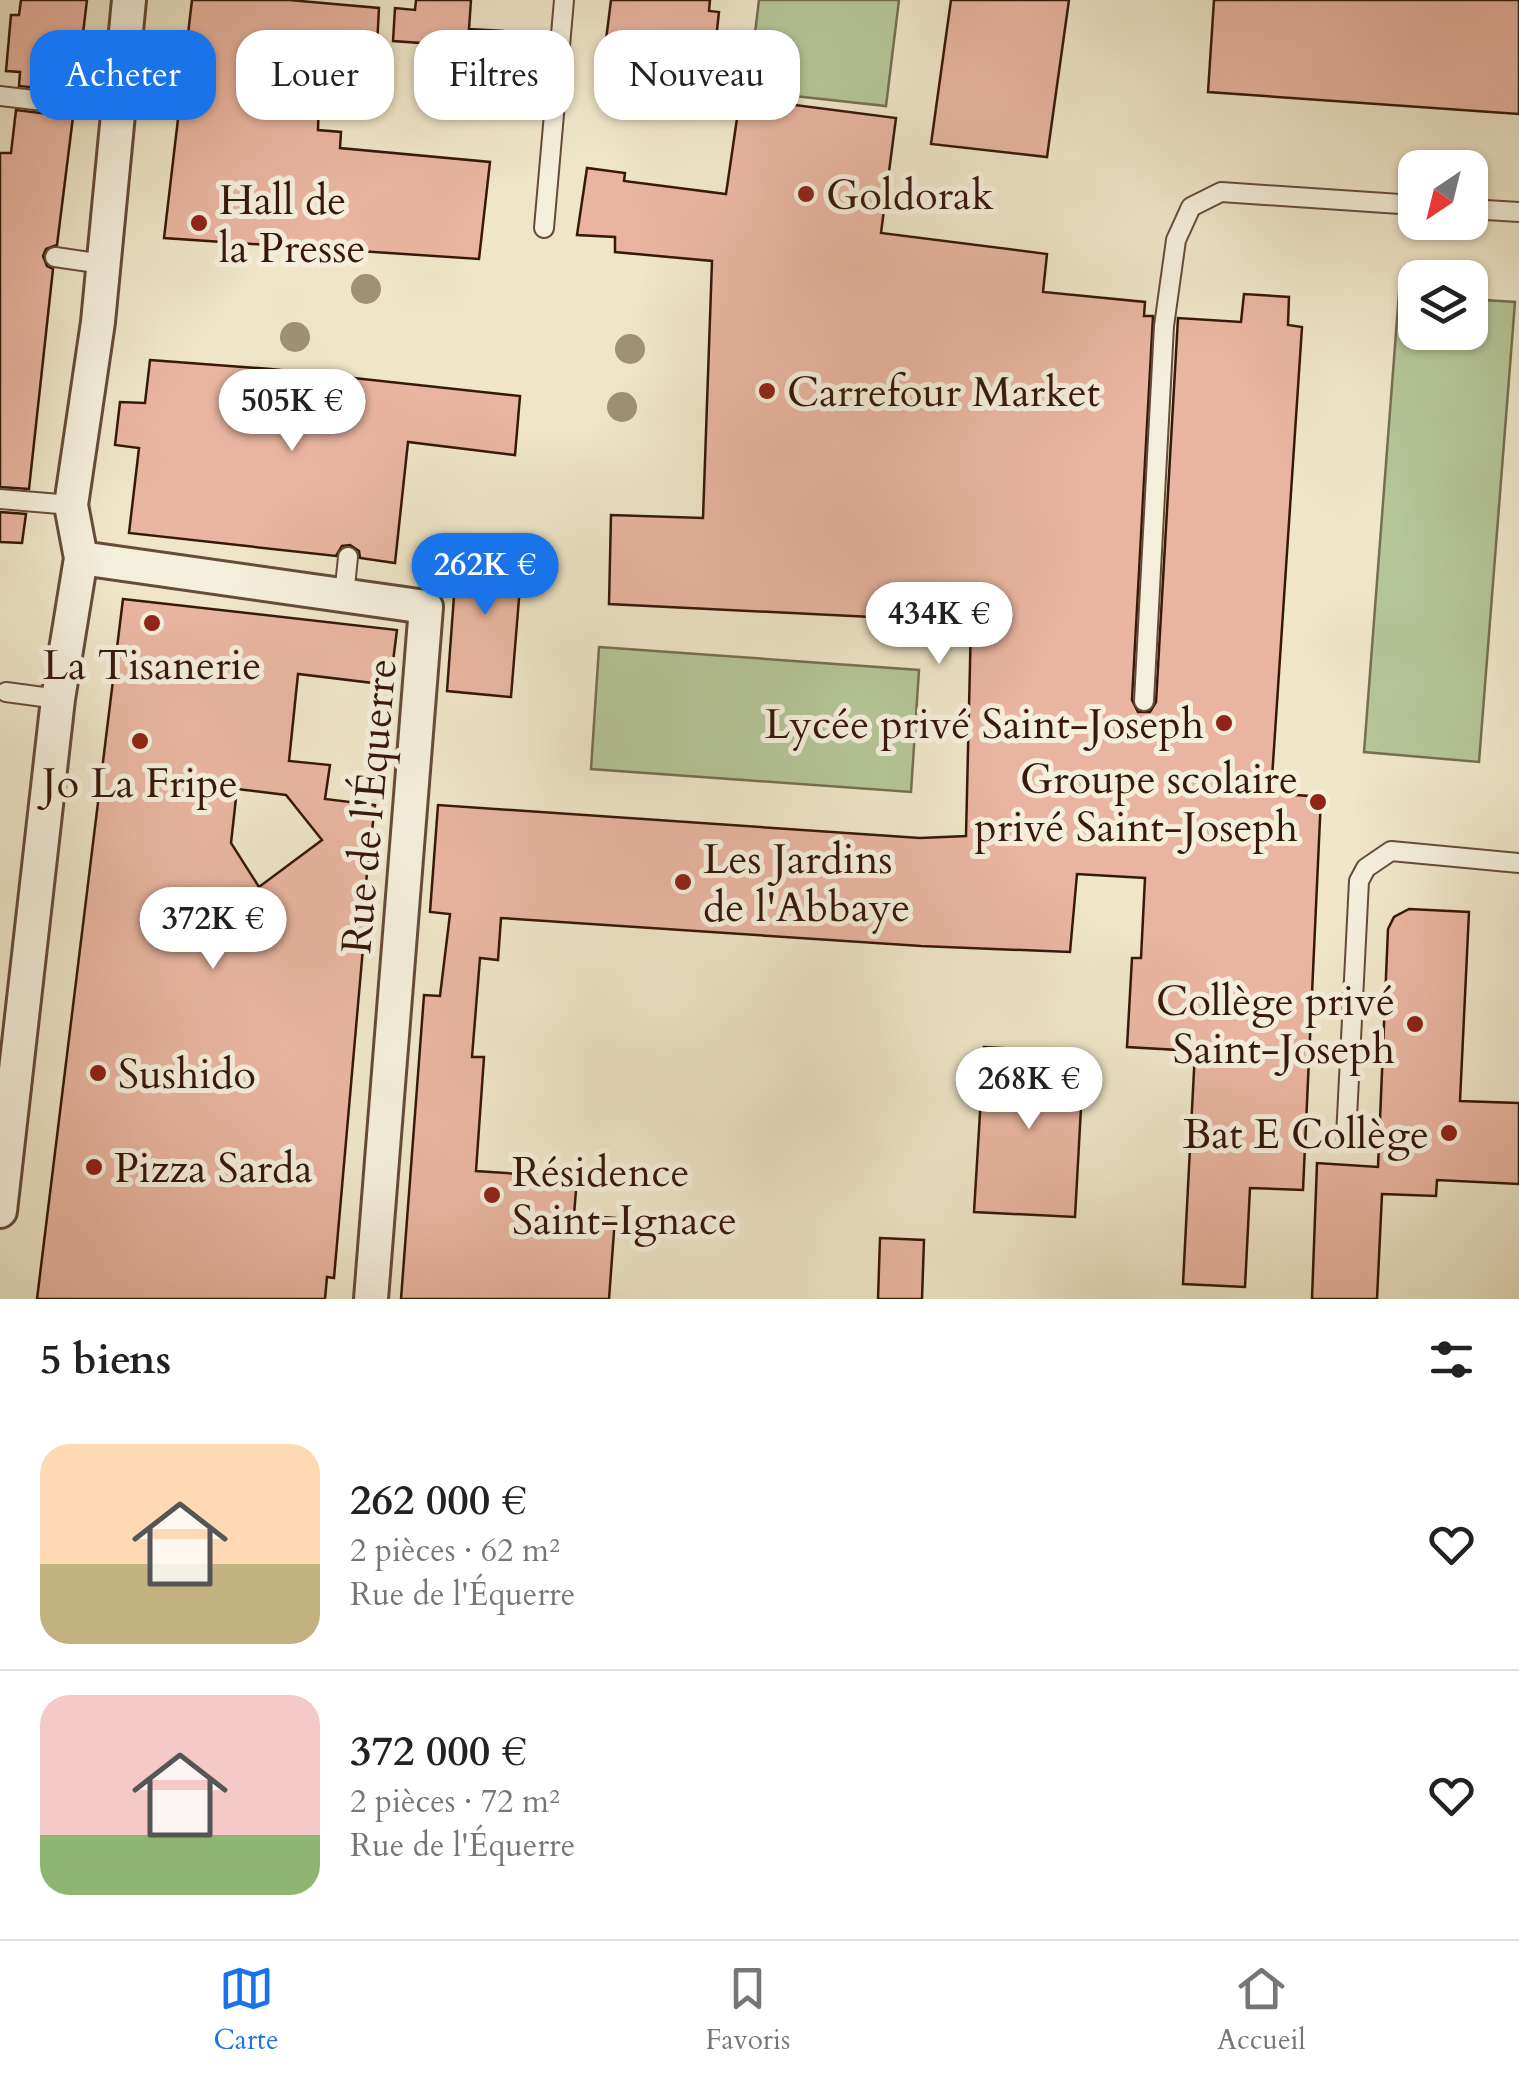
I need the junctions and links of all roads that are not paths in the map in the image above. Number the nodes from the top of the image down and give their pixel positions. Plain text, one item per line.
1 (129, 0) edge
2 (564, 0) edge
3 (126, 30) edge
4 (0, 96) edge
5 (30, 100) edge
6 (117, 120) edge
7 (1398, 204) edge
8 (1488, 210) edge
9 (1519, 212) edge
10 (544, 228) dead end
11 (55, 258) dead end
12 (103, 264) junction
13 (0, 499) edge
14 (72, 505) junction
15 (348, 557) dead end
16 (81, 558) junction
17 (344, 596) junction
18 (6, 692) dead end
19 (58, 699) junction
20 (1144, 701) dead end
21 (1519, 863) edge
22 (1346, 1137) dead end
23 (0, 1210) edge
24 (371, 1299) edge

1 - 3 street
2 - 10 lane
4 - 5 lane
6 - 12 street
7 - 20 lane
8 - 9 lane
11 - 12 lane
12 - 14 street
13 - 14 lane
14 - 16 street
15 - 17 lane
16 - 17 street, Rue de l'Équerre
16 - 19 street
17 - 24 street, Rue de l'Équerre
18 - 19 lane
19 - 23 street
21 - 22 lane

